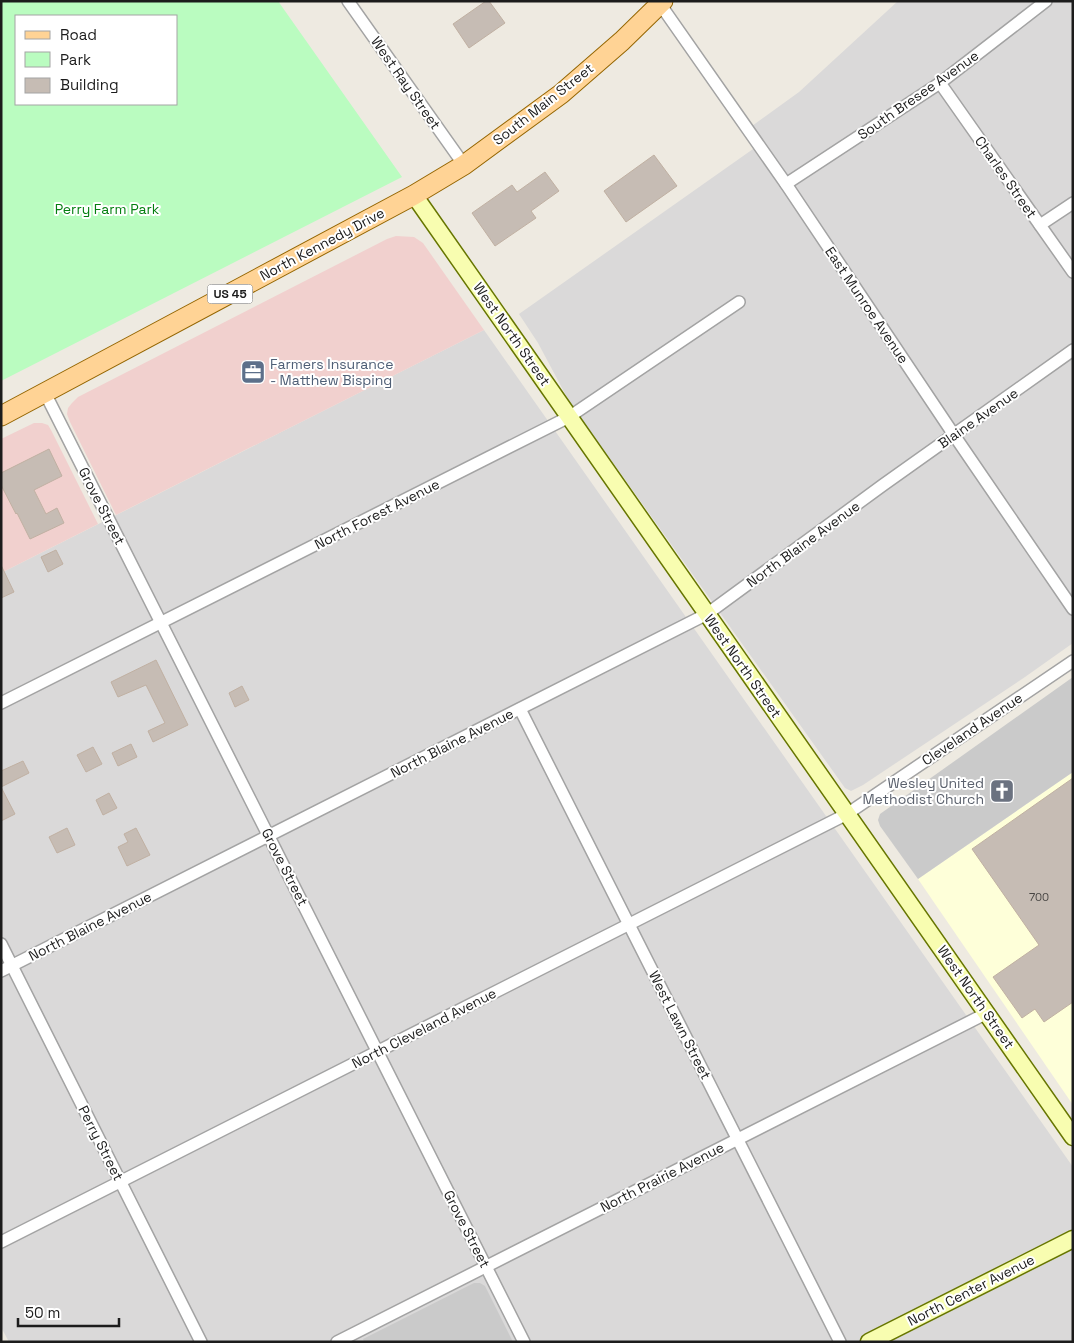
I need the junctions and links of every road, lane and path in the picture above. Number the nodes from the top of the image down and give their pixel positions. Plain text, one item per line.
1 (348, 1) edge
2 (1046, 1) edge
3 (662, 2) edge
4 (940, 83) junction
5 (464, 165) junction
6 (786, 184) junction
7 (414, 195) junction
8 (1073, 203) edge
9 (1040, 225) junction
10 (1073, 272) edge
11 (739, 302) dead end
12 (1073, 350) edge
13 (45, 393) junction
14 (1, 416) edge
15 (569, 416) junction
16 (954, 435) junction
17 (883, 485) joint
18 (1073, 608) edge
19 (707, 614) junction
20 (161, 622) junction
21 (1073, 661) edge
22 (1, 703) edge
23 (520, 709) junction
24 (847, 814) junction
25 (269, 836) junction
26 (629, 924) junction
27 (1, 944) edge
28 (12, 966) junction
29 (1, 971) edge
30 (987, 1013) junction
31 (378, 1052) junction
32 (1073, 1136) edge
33 (738, 1139) junction
34 (121, 1181) junction
35 (1073, 1239) edge
36 (1, 1242) edge
37 (486, 1266) junction
38 (201, 1342) edge
39 (337, 1342) edge
40 (524, 1342) edge
41 (840, 1342) edge
42 (869, 1342) edge

1 - 5 street, West Ray Street
2 - 4 street, South Bresee Avenue
3 - 5 main road, South Main Street / US 45
3 - 6 street, East Munroe Avenue
4 - 6 street, South Bresee Avenue
4 - 9 street, Charles Street
5 - 7 main road, South Main Street / US 45
6 - 16 street, East Munroe Avenue
7 - 13 main road, North Kennedy Drive / US 45
7 - 15 main road, West North Street
8 - 9 street
9 - 10 street, Charles Street
11 - 15 street, North Forest Avenue
12 - 16 street, Blaine Avenue
13 - 14 main road, US 45
13 - 20 street, Grove Street
15 - 19 main road, West North Street
15 - 20 street, North Forest Avenue
16 - 17 street, Blaine Avenue
16 - 18 street, East Munroe Avenue
17 - 19 street, North Blaine Avenue
19 - 23 street, North Blaine Avenue
19 - 24 main road, West North Street
20 - 22 street, North Forest Avenue
20 - 25 street, Grove Street
21 - 24 street, Cleveland Avenue
23 - 25 street, North Blaine Avenue
23 - 26 street, West Lawn Street
24 - 26 street, North Cleveland Avenue
24 - 30 main road, West North Street
25 - 28 street, North Blaine Avenue
25 - 31 street, Grove Street
26 - 31 street, North Cleveland Avenue
26 - 33 street, West Lawn Street
27 - 28 street, Perry Street
28 - 29 street, North Blaine Avenue
28 - 34 street, Perry Street
30 - 32 main road, West North Street
30 - 33 street, North Prairie Avenue
31 - 34 street, North Cleveland Avenue
31 - 37 street, Grove Street
33 - 37 street, North Prairie Avenue
33 - 41 street, West Lawn Street
34 - 36 street, North Cleveland Avenue
34 - 38 street, Perry Street
35 - 42 main road, North Center Avenue
37 - 39 street, North Prairie Avenue
37 - 40 street, Grove Street

